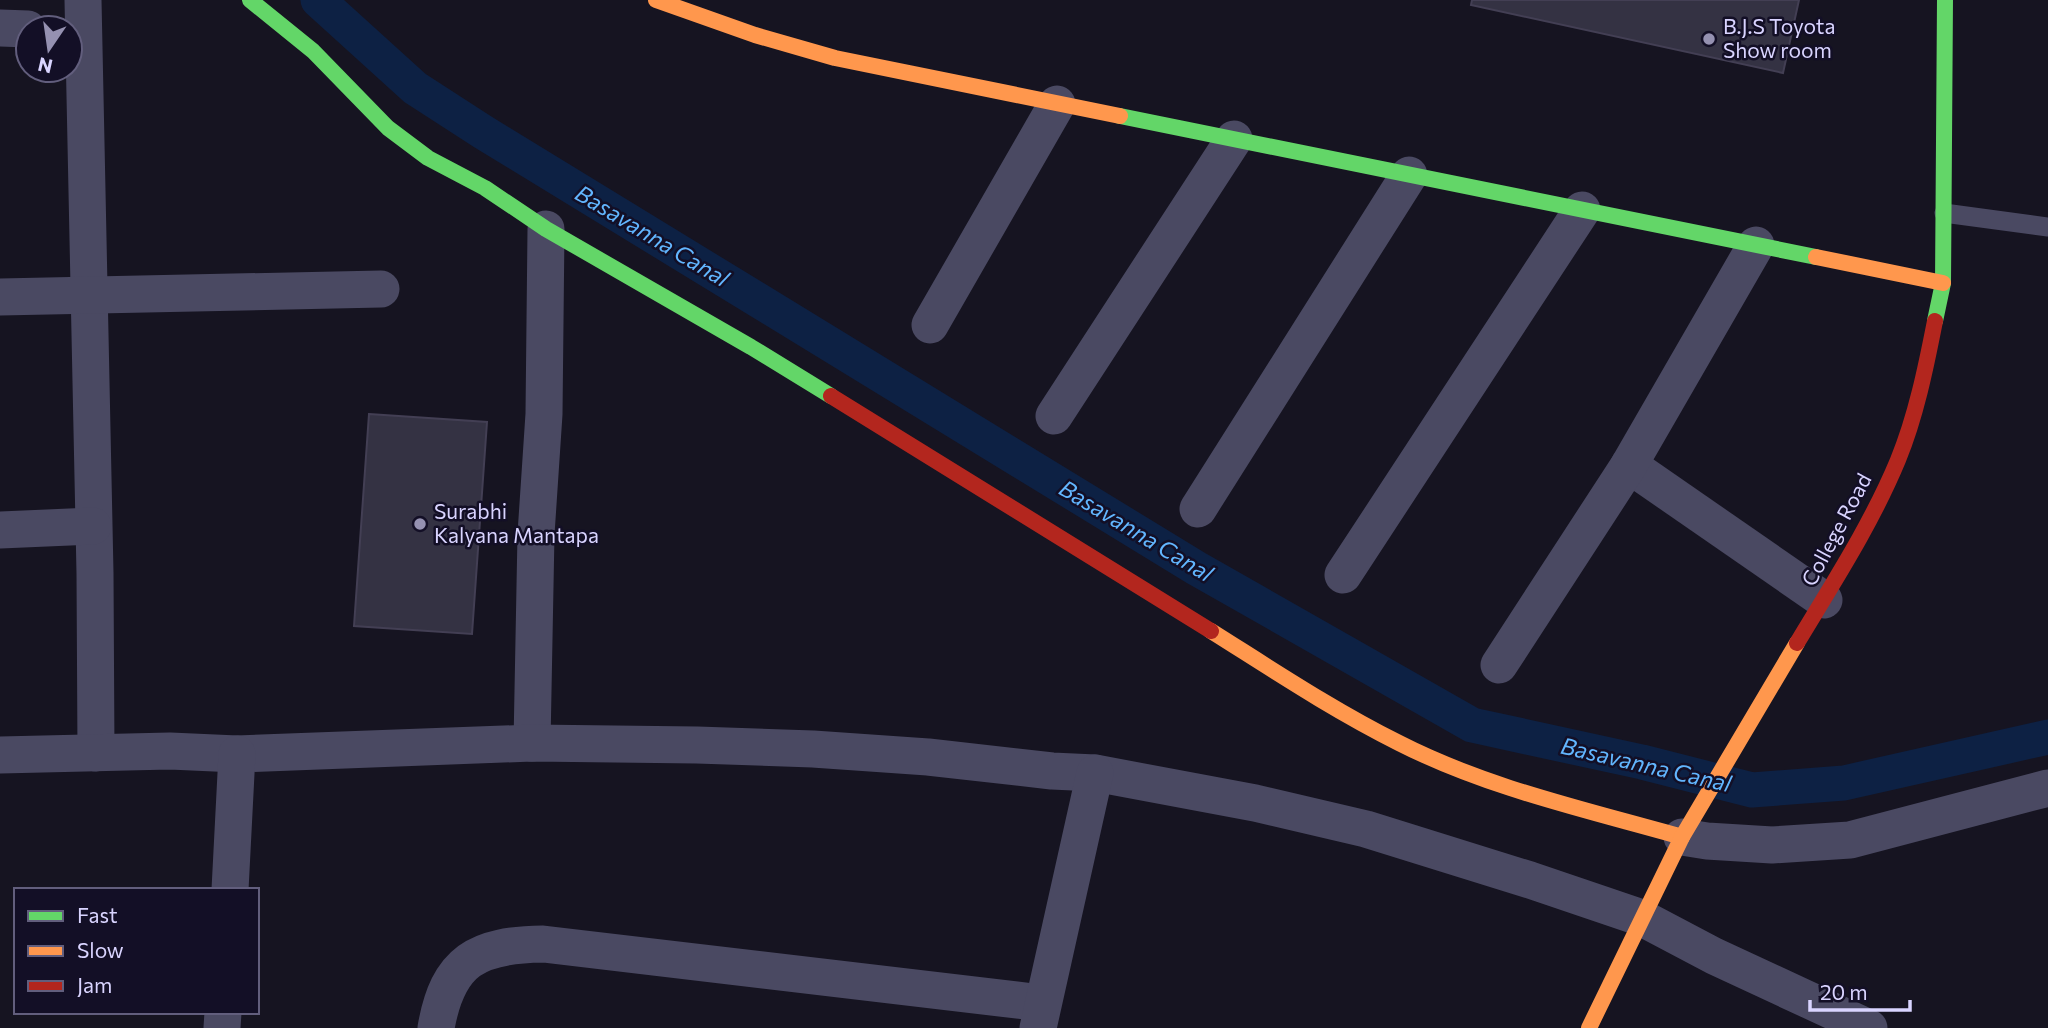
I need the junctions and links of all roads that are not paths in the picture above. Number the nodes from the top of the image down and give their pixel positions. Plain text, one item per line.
1 (250, 0) edge
2 (656, 0) edge
3 (1945, 0) edge
4 (81, 84) edge
5 (1057, 104) junction
6 (1234, 139) junction
7 (1409, 175) junction
8 (1582, 210) junction
9 (1944, 213) junction
10 (2048, 227) edge
11 (546, 229) junction
12 (1756, 245) junction
13 (1943, 283) junction
14 (381, 289) dead end
15 (88, 295) junction
16 (0, 297) edge
17 (930, 325) dead end
18 (1054, 416) dead end
19 (1629, 465) junction
20 (1198, 509) dead end
21 (93, 527) junction
22 (0, 530) edge
23 (1343, 575) dead end
24 (1824, 600) junction
25 (1499, 665) dead end
26 (533, 743) junction
27 (96, 753) junction
28 (237, 754) junction
29 (0, 755) edge
30 (1095, 773) junction
31 (2048, 788) edge
32 (1682, 837) junction
33 (230, 888) edge
34 (1642, 918) junction
35 (1040, 1016) edge
36 (436, 1028) edge
37 (1589, 1028) edge
38 (1869, 1028) edge

1 - 11 street
2 - 5 street
3 - 9 street, College Road
4 - 15 street
5 - 6 street
5 - 17 street
6 - 7 street
6 - 18 street
7 - 8 street
7 - 20 street
8 - 12 street
8 - 23 street
9 - 10 lane
9 - 13 street, College Road
11 - 26 street
11 - 32 street
12 - 13 street
12 - 19 street
13 - 24 street, College Road
14 - 15 street
15 - 16 street
15 - 21 street
19 - 24 street
19 - 25 street
21 - 22 street
21 - 27 street
24 - 32 street, College Road
26 - 28 street
26 - 30 street
27 - 28 street
27 - 29 street
28 - 33 street
30 - 34 street
30 - 35 street
31 - 32 street
32 - 34 street, College Road
34 - 37 street, College Road
34 - 38 street
35 - 36 street

